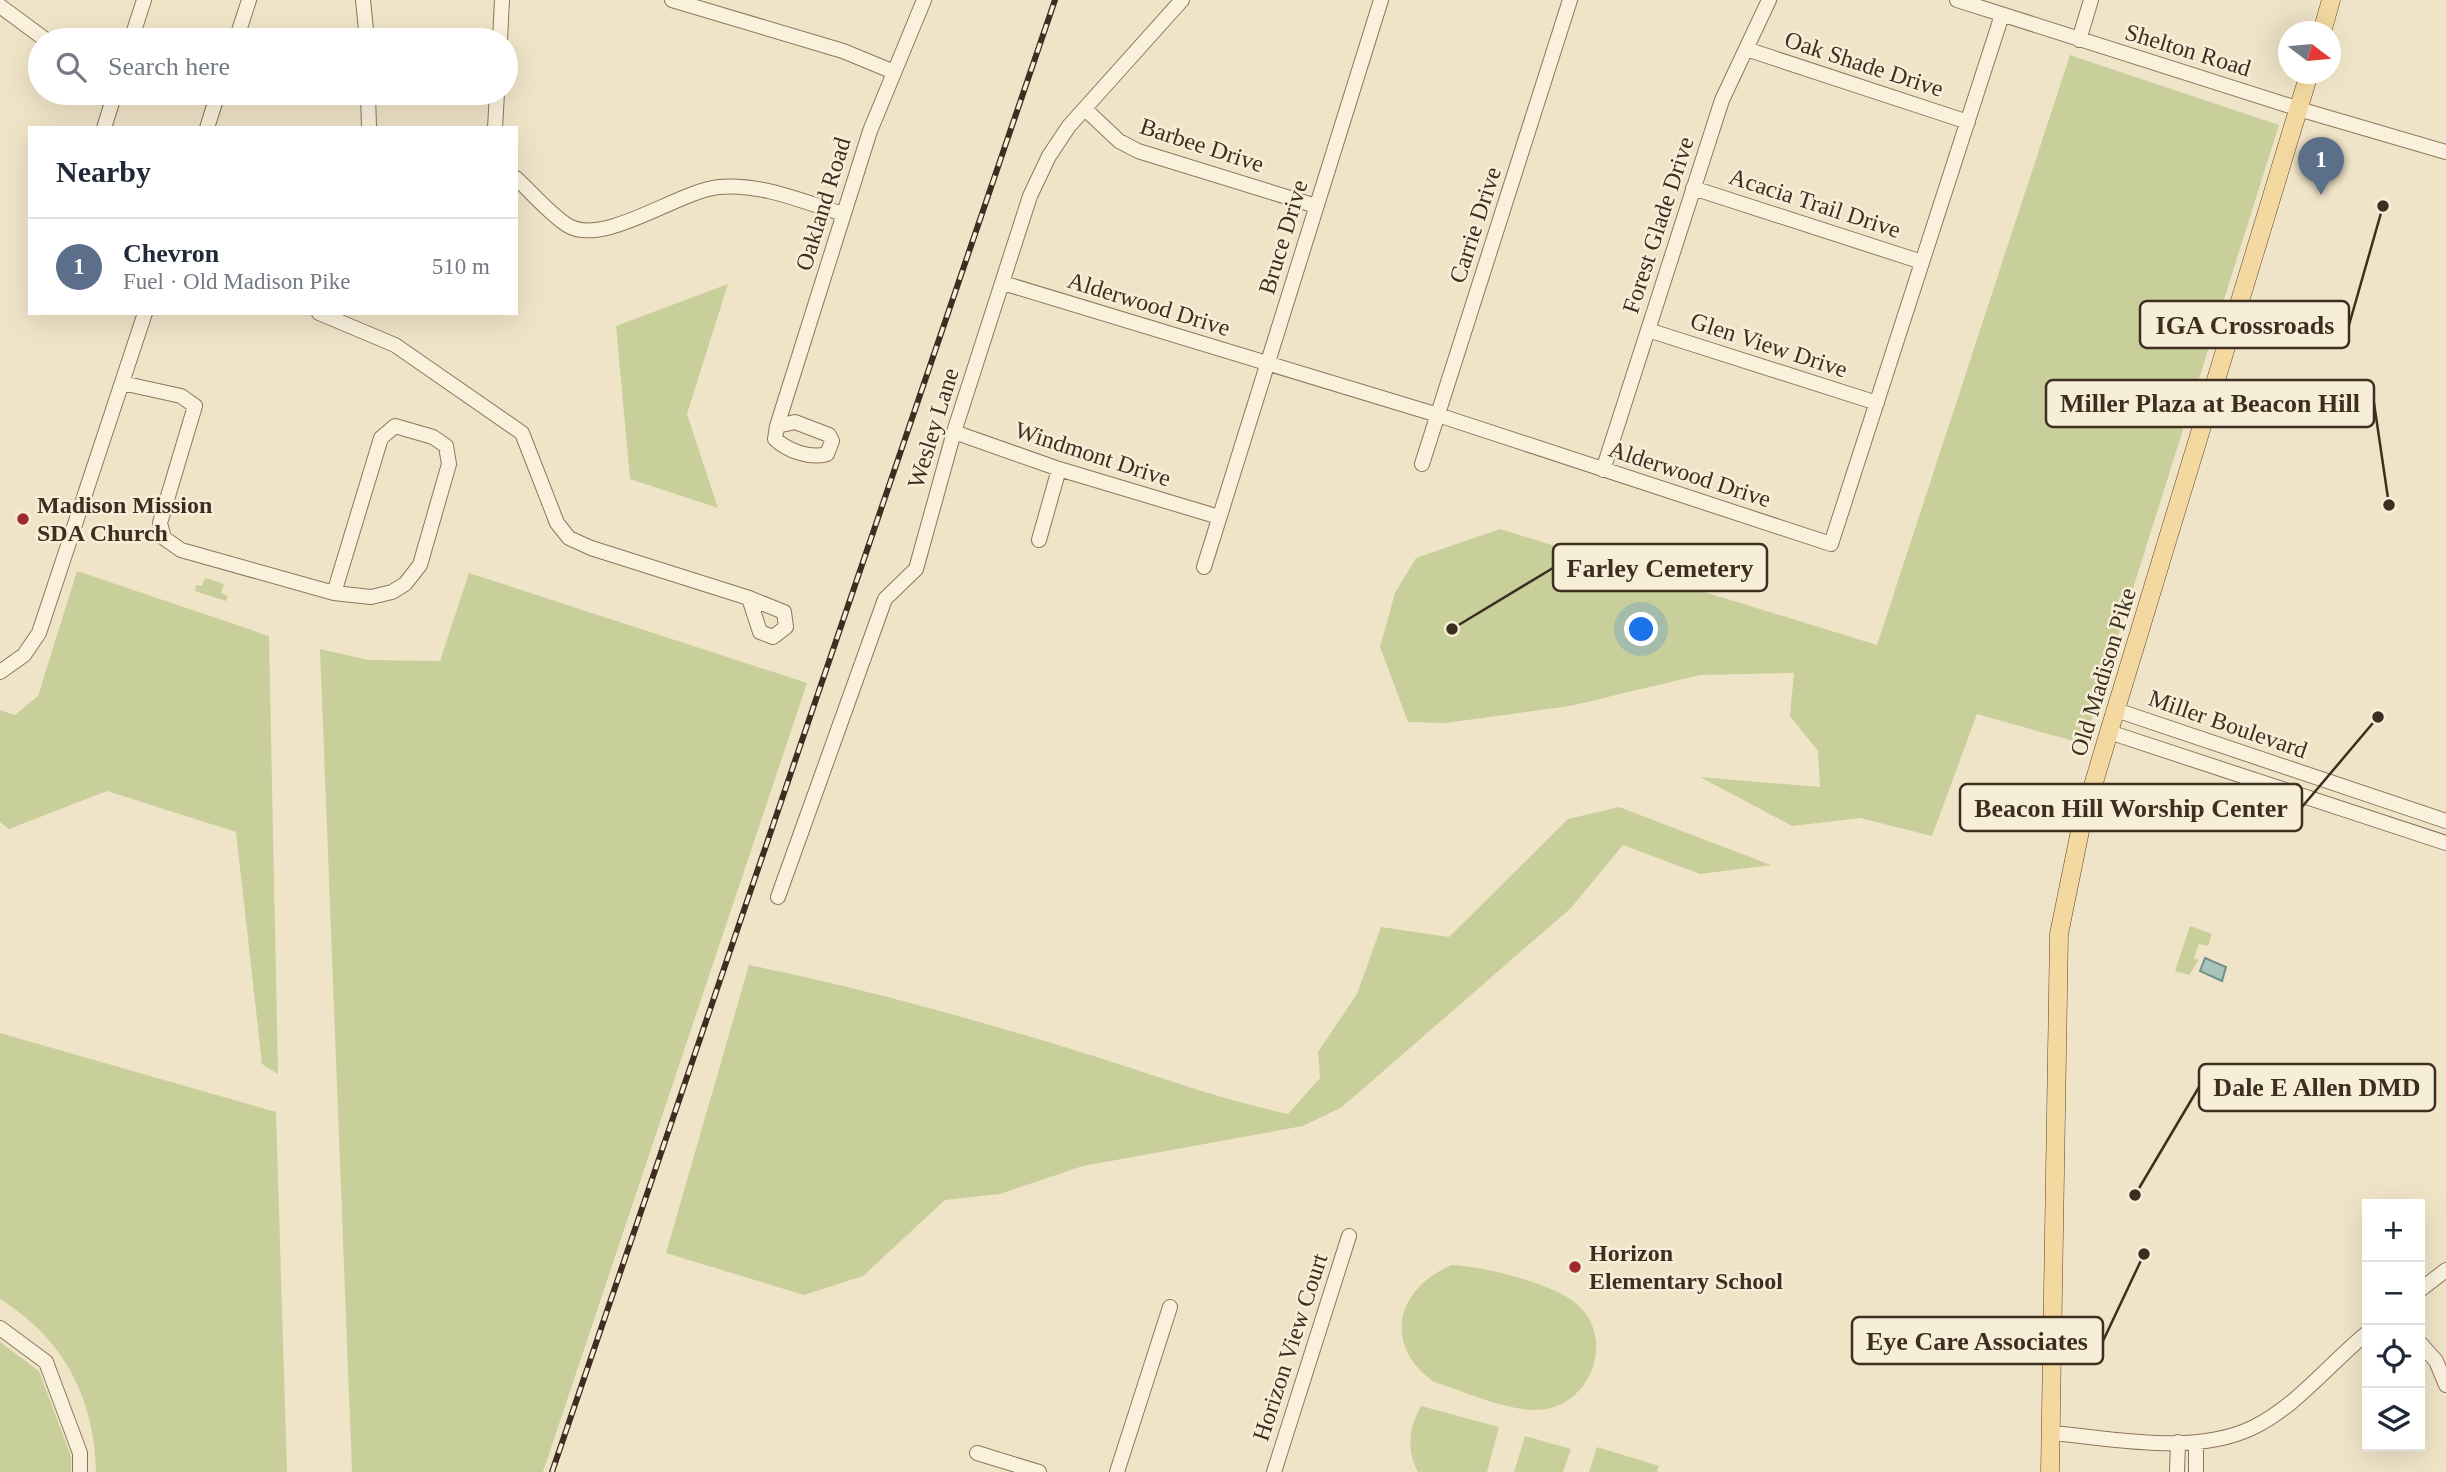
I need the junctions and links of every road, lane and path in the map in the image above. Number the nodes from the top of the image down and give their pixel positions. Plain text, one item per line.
1 (144, 0) edge
2 (249, 0) edge
3 (363, 0) edge
4 (502, 0) edge
5 (672, 0) edge
6 (924, 0) edge
7 (1182, 0) edge
8 (1381, 0) edge
9 (1570, 0) edge
10 (1769, 0) edge
11 (1957, 0) edge
12 (2091, 0) edge
13 (2331, 0) edge
14 (0, 6) edge
15 (2002, 15) junction
16 (2325, 21) edge
17 (30, 28) edge
18 (135, 28) edge
19 (240, 28) edge
20 (366, 28) edge
21 (501, 28) edge
22 (2079, 40) junction
23 (1746, 49) junction
24 (894, 72) junction
25 (2306, 84) edge
26 (111, 105) edge
27 (214, 105) edge
28 (368, 105) edge
29 (496, 105) edge
30 (1085, 109) junction
31 (2299, 109) junction
32 (1968, 122) junction
33 (105, 126) edge
34 (208, 126) edge
35 (369, 126) edge
36 (495, 126) edge
37 (2446, 152) edge
38 (518, 180) edge
39 (1693, 188) junction
40 (1317, 206) junction
41 (843, 215) junction
42 (1922, 262) junction
43 (1003, 283) junction
44 (144, 315) edge
45 (324, 315) edge
46 (1648, 330) junction
47 (1267, 364) junction
48 (122, 383) junction
49 (1877, 403) junction
50 (1438, 415) junction
51 (777, 426) dead end
52 (954, 432) junction
53 (1422, 464) dead end
54 (1059, 469) junction
55 (1603, 470) junction
56 (1220, 517) junction
57 (1039, 540) dead end
58 (1204, 567) dead end
59 (334, 593) junction
60 (749, 598) dead end
61 (0, 672) edge
62 (2116, 710) junction
63 (2109, 732) junction
64 (2235, 751) junction
65 (2225, 770) junction
66 (2356, 792) junction
67 (2350, 811) junction
68 (2446, 821) edge
69 (2446, 843) edge
70 (778, 897) dead end
71 (1349, 1236) dead end
72 (2446, 1270) edge
73 (2425, 1286) edge
74 (1170, 1307) dead end
75 (0, 1328) edge
76 (2362, 1338) edge
77 (2425, 1349) edge
78 (2446, 1385) edge
79 (2051, 1433) junction
80 (2178, 1442) junction
81 (2196, 1442) junction
82 (977, 1453) dead end
83 (80, 1472) edge
84 (1039, 1472) edge
85 (1117, 1472) edge
86 (1274, 1472) edge
87 (2050, 1472) edge
88 (2177, 1472) edge
89 (2196, 1472) edge

1 - 18 street
2 - 19 street
3 - 20 street
4 - 21 street
5 - 24 street
6 - 24 street, Oakland Road
7 - 30 street, Wesley Lane
8 - 40 street, Bruce Drive
9 - 50 street, Carrie Drive
10 - 23 street, Forest Glade Drive
11 - 15 street, Shelton Road
12 - 22 street
13 - 16 main road
14 - 17 street
15 - 22 street, Shelton Road
15 - 32 street, Alderwood Drive
22 - 31 street, Shelton Road
23 - 32 street, Oak Shade Drive
23 - 39 street, Forest Glade Drive
24 - 41 street, Oakland Road
25 - 31 main road, Old Madison Pike
26 - 33 street
27 - 34 street
28 - 35 street
29 - 36 street
30 - 40 street, Barbee Drive
30 - 43 street, Wesley Lane
31 - 37 street, Shelton Road
31 - 62 main road, Old Madison Pike
32 - 42 street, Alderwood Drive
38 - 41 street
39 - 42 street, Acacia Trail Drive
39 - 46 street, Forest Glade Drive
40 - 47 street, Bruce Drive
41 - 51 street, Oakland Road
42 - 49 street, Alderwood Drive
43 - 47 street, Alderwood Drive
43 - 52 street, Wesley Lane
44 - 48 street
45 - 60 street
46 - 49 street, Glen View Drive
46 - 55 street, Forest Glade Drive
47 - 50 street, Alderwood Drive
47 - 56 street, Bruce Drive
48 - 59 street
48 - 61 street
49 - 55 street, Alderwood Drive
50 - 53 street, Carrie Drive
50 - 55 street, Alderwood Drive
52 - 54 street, Windmont Drive
52 - 70 street, Wesley Lane
54 - 56 street, Windmont Drive
54 - 57 street
56 - 58 street, Bruce Drive
59 - 59 street
62 - 63 main road, Old Madison Pike
62 - 64 street, Miller Boulevard
63 - 65 street, Miller Boulevard
63 - 79 main road, Old Madison Pike
64 - 65 street
64 - 66 street, Miller Boulevard
65 - 67 street, Miller Boulevard
66 - 67 street
66 - 68 street, Miller Boulevard
67 - 69 street, Miller Boulevard
71 - 86 street, Horizon View Court
72 - 73 street
74 - 85 street
75 - 83 street
76 - 81 street
77 - 78 street
79 - 80 street
79 - 87 main road, Old Madison Pike
80 - 81 street
80 - 88 street
81 - 89 street
82 - 84 street

